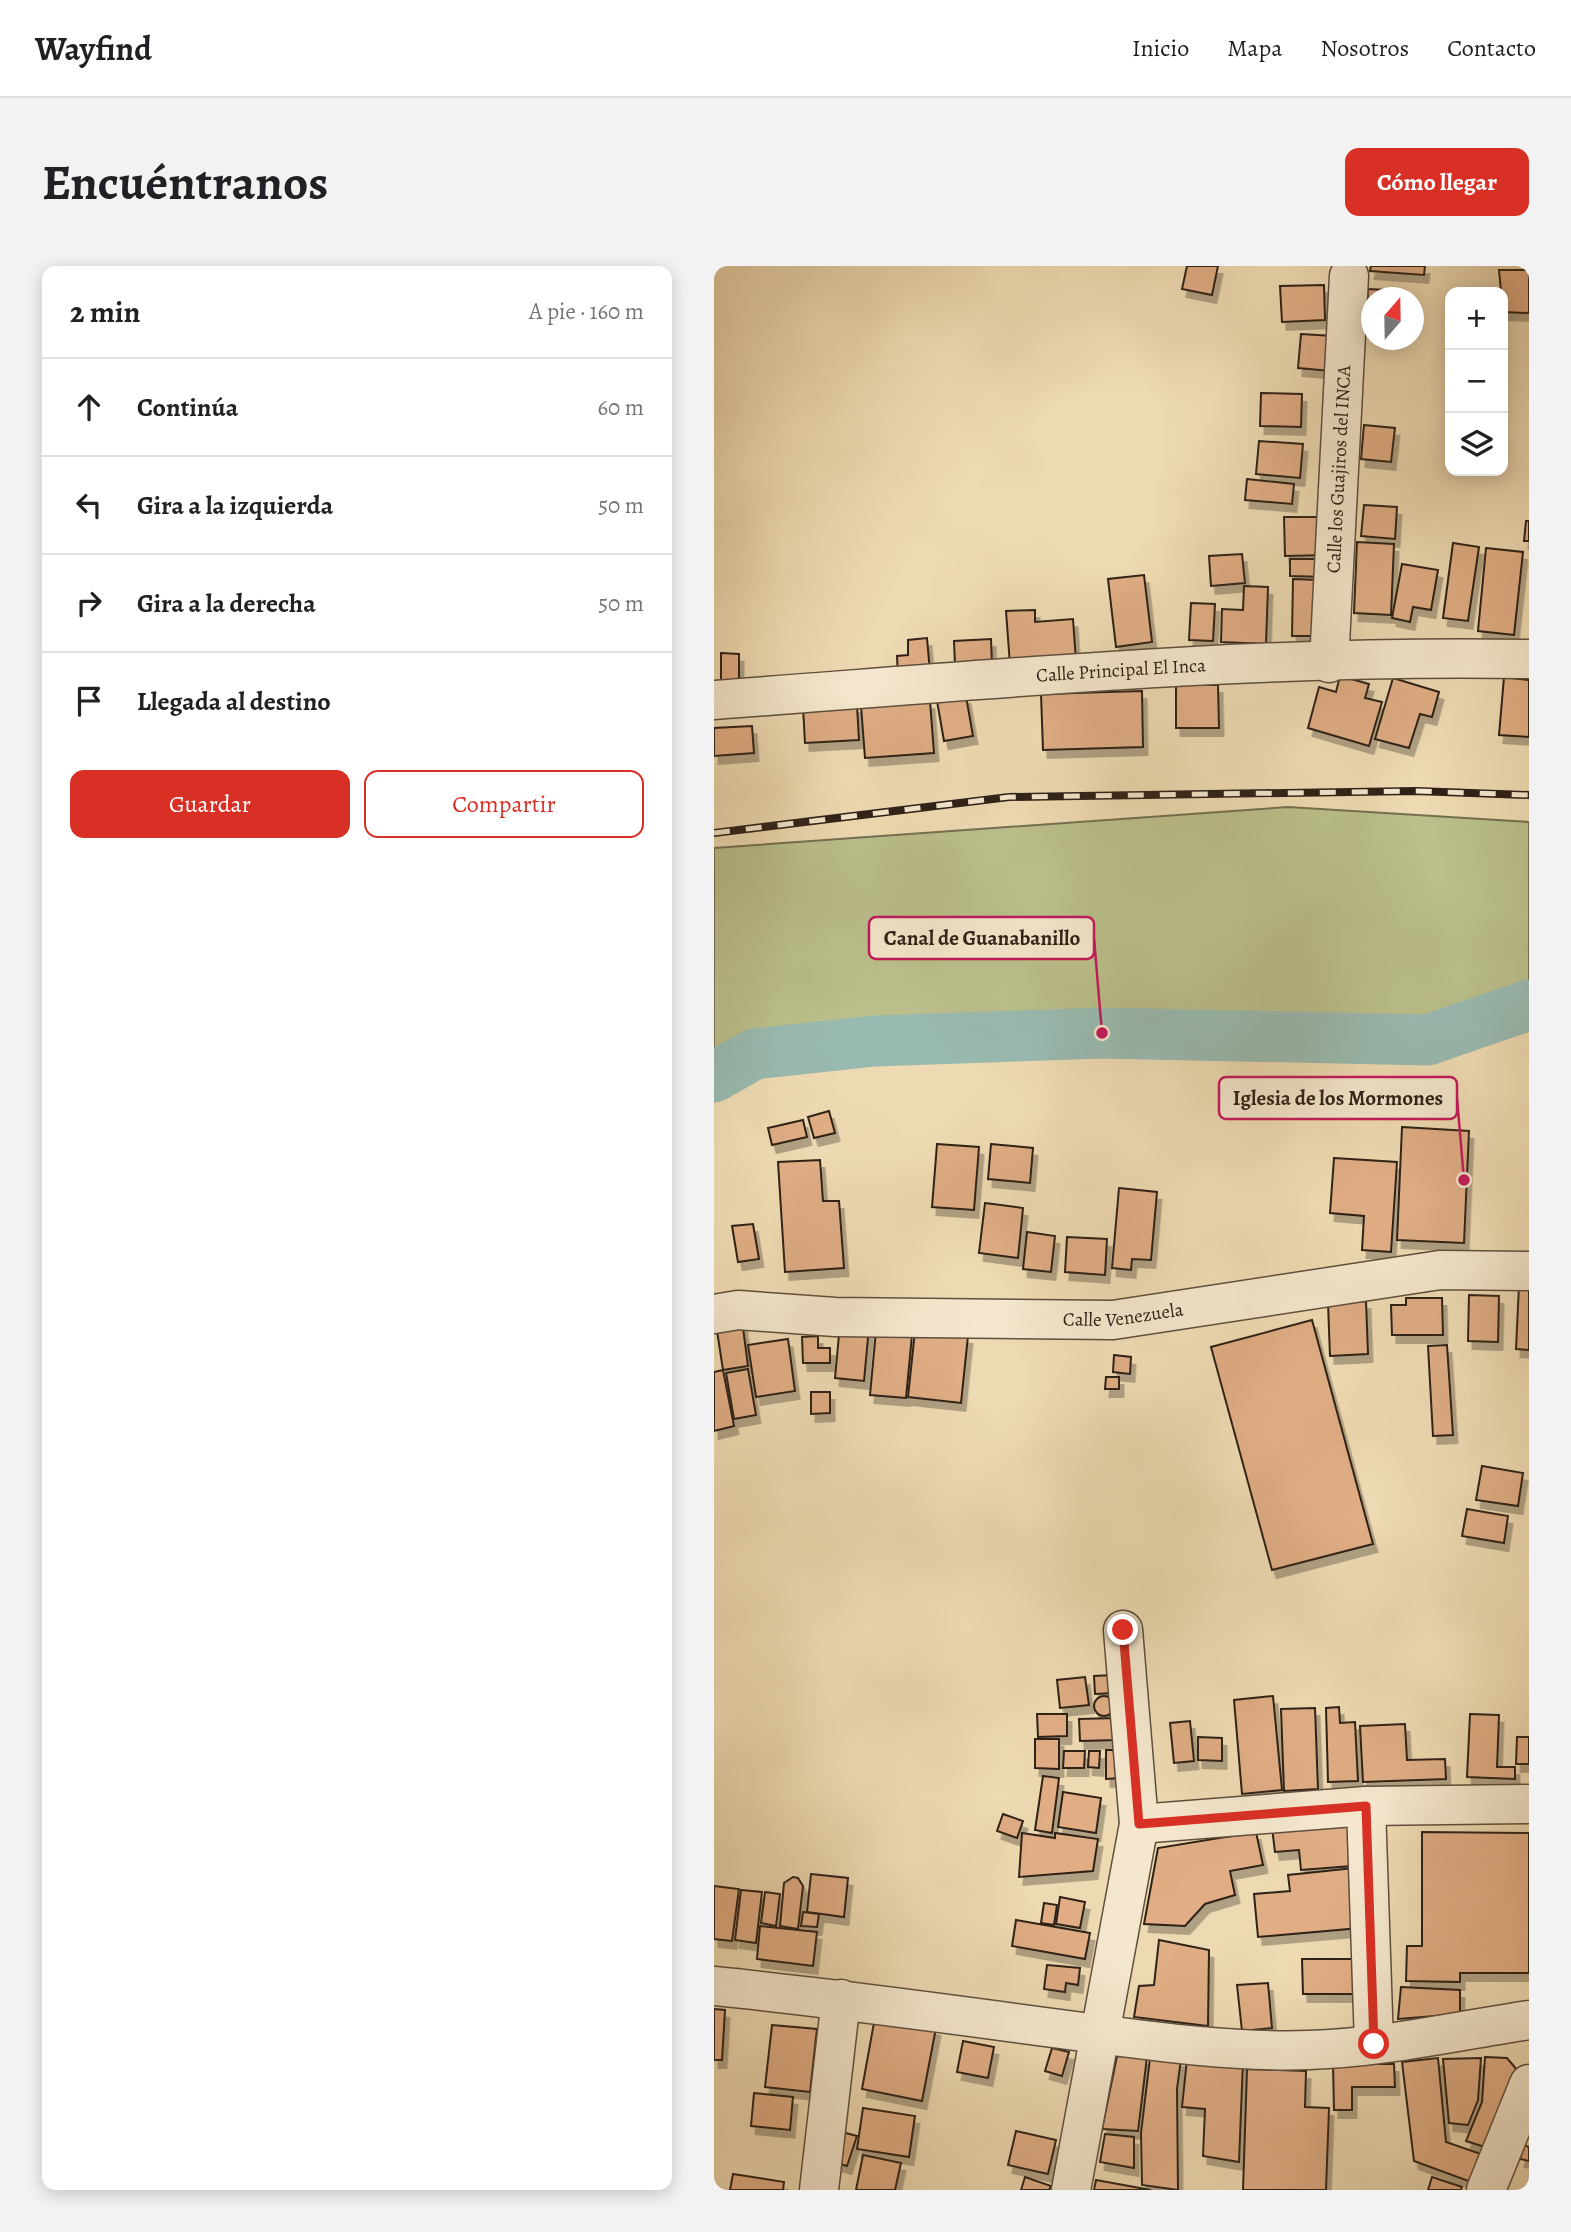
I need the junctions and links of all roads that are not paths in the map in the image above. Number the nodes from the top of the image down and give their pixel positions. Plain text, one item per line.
1 (1349, 276) dead end
2 (1529, 659) edge
3 (1329, 663) junction
4 (714, 700) edge
5 (1529, 1271) edge
6 (714, 1314) edge
7 (1123, 1630) dead end
8 (1529, 1804) edge
9 (1366, 1806) junction
10 (1139, 1824) junction
11 (714, 1986) edge
12 (842, 1999) junction
13 (1529, 2020) edge
14 (1098, 2034) junction
15 (1374, 2044) junction
16 (1529, 2084) edge
17 (819, 2190) edge
18 (1071, 2190) edge
19 (1486, 2190) edge

1 - 3 street, Calle los Guajiros del INCA
2 - 3 street, Calle Principal El Inca
3 - 4 street, Calle Principal El Inca
5 - 6 street, Calle Venezuela
7 - 10 street
8 - 9 street
9 - 10 street
9 - 15 street
10 - 14 street
11 - 12 street
12 - 14 street
12 - 17 street
13 - 15 street
14 - 15 street
14 - 18 street
16 - 19 street

